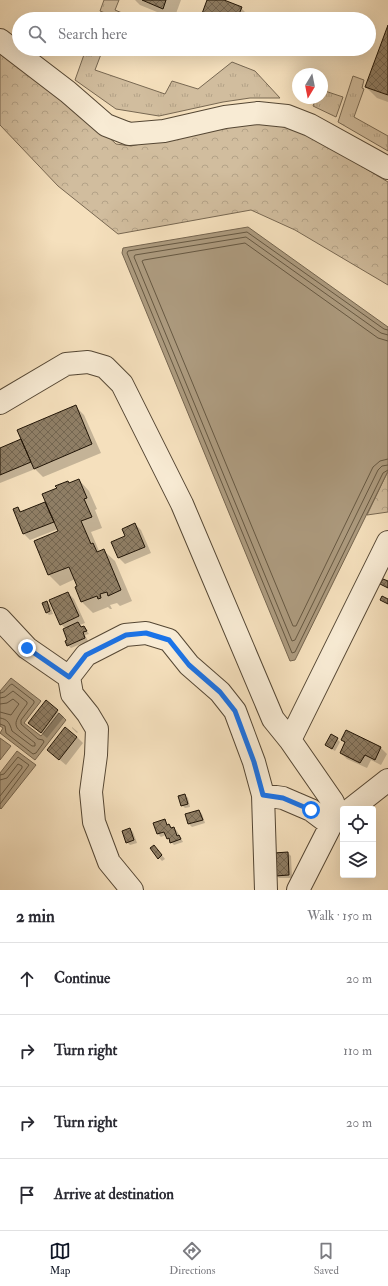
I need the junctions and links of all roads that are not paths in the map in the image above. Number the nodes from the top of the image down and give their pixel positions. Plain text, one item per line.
1 (0, 40) edge
2 (12, 49) edge
3 (21, 56) edge
4 (388, 168) edge
5 (0, 403) edge
6 (388, 542) edge
7 (0, 619) edge
8 (69, 677) junction
9 (290, 740) junction
10 (388, 780) edge
11 (263, 795) junction
12 (355, 806) edge
13 (337, 820) edge
14 (132, 890) edge
15 (266, 890) edge
16 (298, 890) edge

1 - 2 street
3 - 4 street
5 - 9 street
6 - 9 street
7 - 8 street
8 - 11 street
8 - 14 street
9 - 13 street
10 - 12 street
11 - 13 street
11 - 15 street
13 - 16 street

